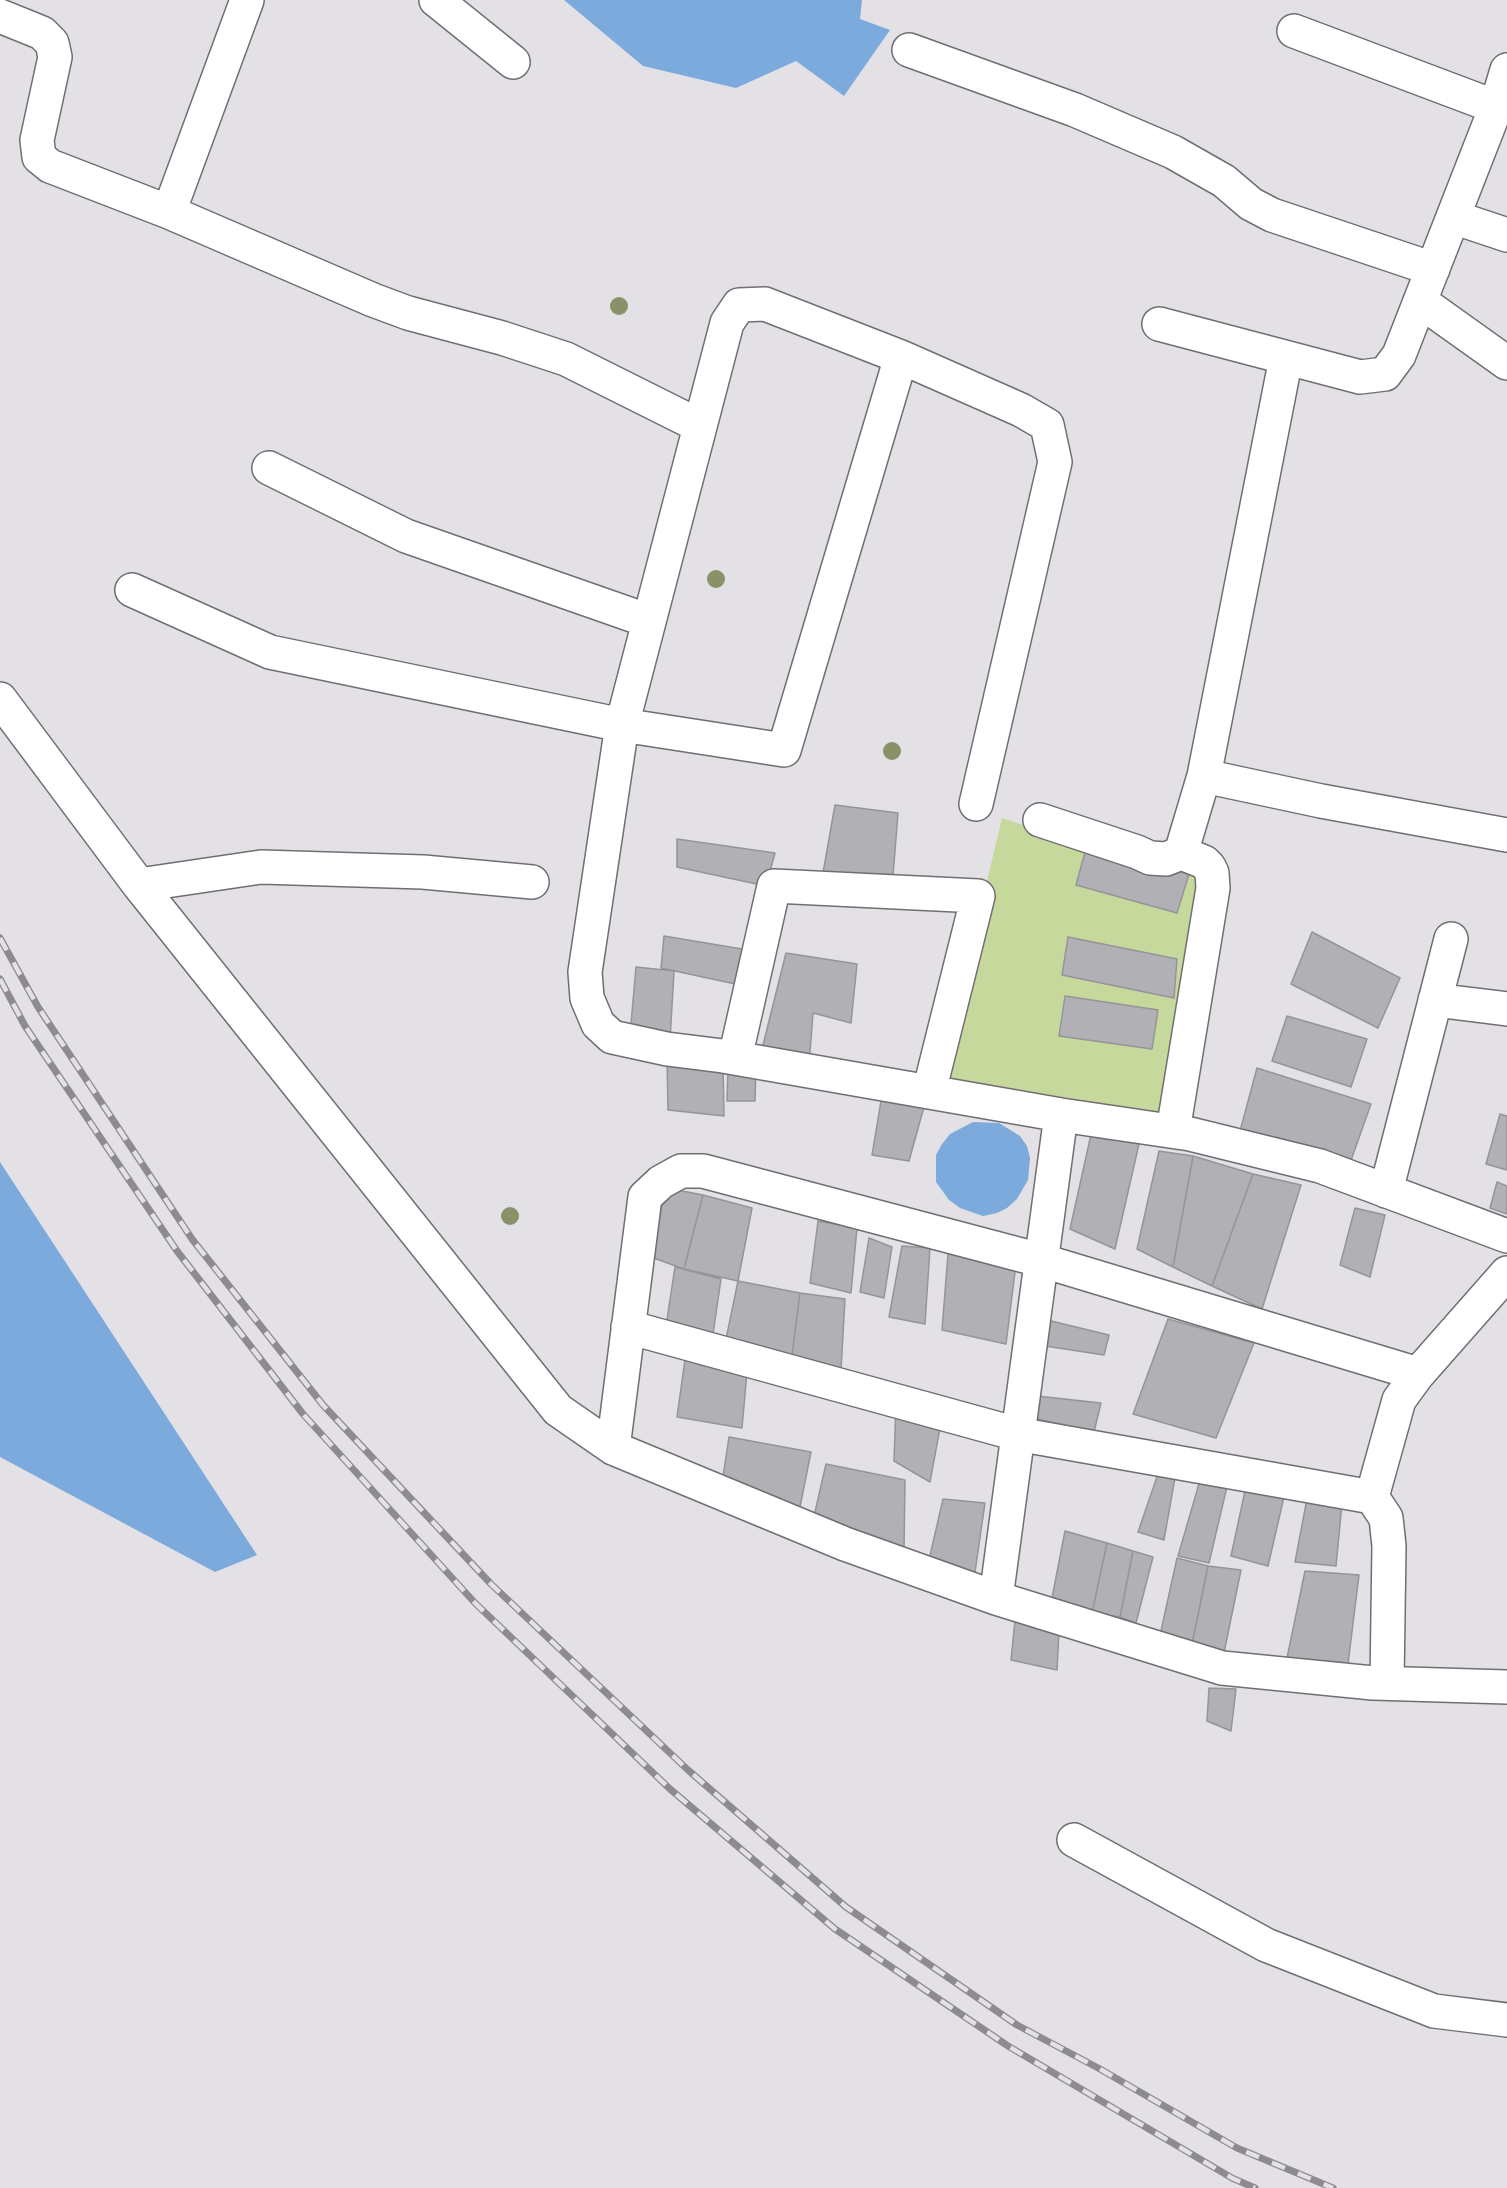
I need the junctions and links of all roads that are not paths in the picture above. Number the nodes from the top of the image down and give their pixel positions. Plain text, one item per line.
1 (247, 0) edge
2 (436, 0) edge
3 (0, 16) edge
4 (1294, 32) dead end
5 (909, 50) dead end
6 (513, 62) dead end
7 (1507, 70) edge
8 (1496, 107) junction
9 (169, 212) junction
10 (1453, 217) junction
11 (1507, 235) edge
12 (1433, 269) junction
13 (1420, 301) junction
14 (1159, 324) dead end
15 (901, 357) junction
16 (1286, 358) junction
17 (1507, 363) edge
18 (700, 426) junction
19 (269, 468) dead end
20 (132, 590) dead end
21 (649, 621) junction
22 (0, 699) edge
23 (622, 725) junction
24 (1204, 777) junction
25 (976, 804) dead end
26 (1040, 820) dead end
27 (1507, 835) edge
28 (1181, 853) junction
29 (532, 882) dead end
30 (139, 885) junction
31 (1451, 939) dead end
32 (1435, 1000) junction
33 (1507, 1009) edge
34 (735, 1058) junction
35 (929, 1092) junction
36 (1061, 1114) junction
37 (1173, 1131) junction
38 (1386, 1191) junction
39 (1507, 1236) edge
40 (1040, 1260) junction
41 (1507, 1273) edge
42 (628, 1326) junction
43 (1418, 1374) junction
44 (1017, 1434) junction
45 (612, 1448) junction
46 (1372, 1497) junction
47 (996, 1598) junction
48 (1503, 1682) edge
49 (1387, 1683) junction
50 (1074, 1840) dead end
51 (1507, 2020) edge

1 - 9 street
2 - 6 street
3 - 9 street
4 - 8 street
5 - 12 street
7 - 8 street
8 - 10 street
9 - 18 street
10 - 11 street
10 - 12 street
12 - 13 street
13 - 16 street
13 - 17 street
14 - 16 street
15 - 18 street
15 - 23 street
15 - 25 street
16 - 24 street
18 - 21 street
19 - 21 street
20 - 23 street
21 - 23 street
22 - 30 street
23 - 34 street
24 - 27 street
24 - 28 street
26 - 28 street
28 - 37 street
29 - 30 street
30 - 45 street
31 - 32 street
32 - 33 street
32 - 38 street
34 - 35 street
34 - 35 street
35 - 36 street
36 - 37 street
36 - 40 street
37 - 38 street
38 - 39 street
40 - 42 street
40 - 43 street
40 - 44 street
41 - 43 street
42 - 44 street
42 - 45 street
43 - 46 street
44 - 46 street
44 - 47 street
45 - 47 street
46 - 49 street
47 - 49 street
48 - 49 street
50 - 51 street

